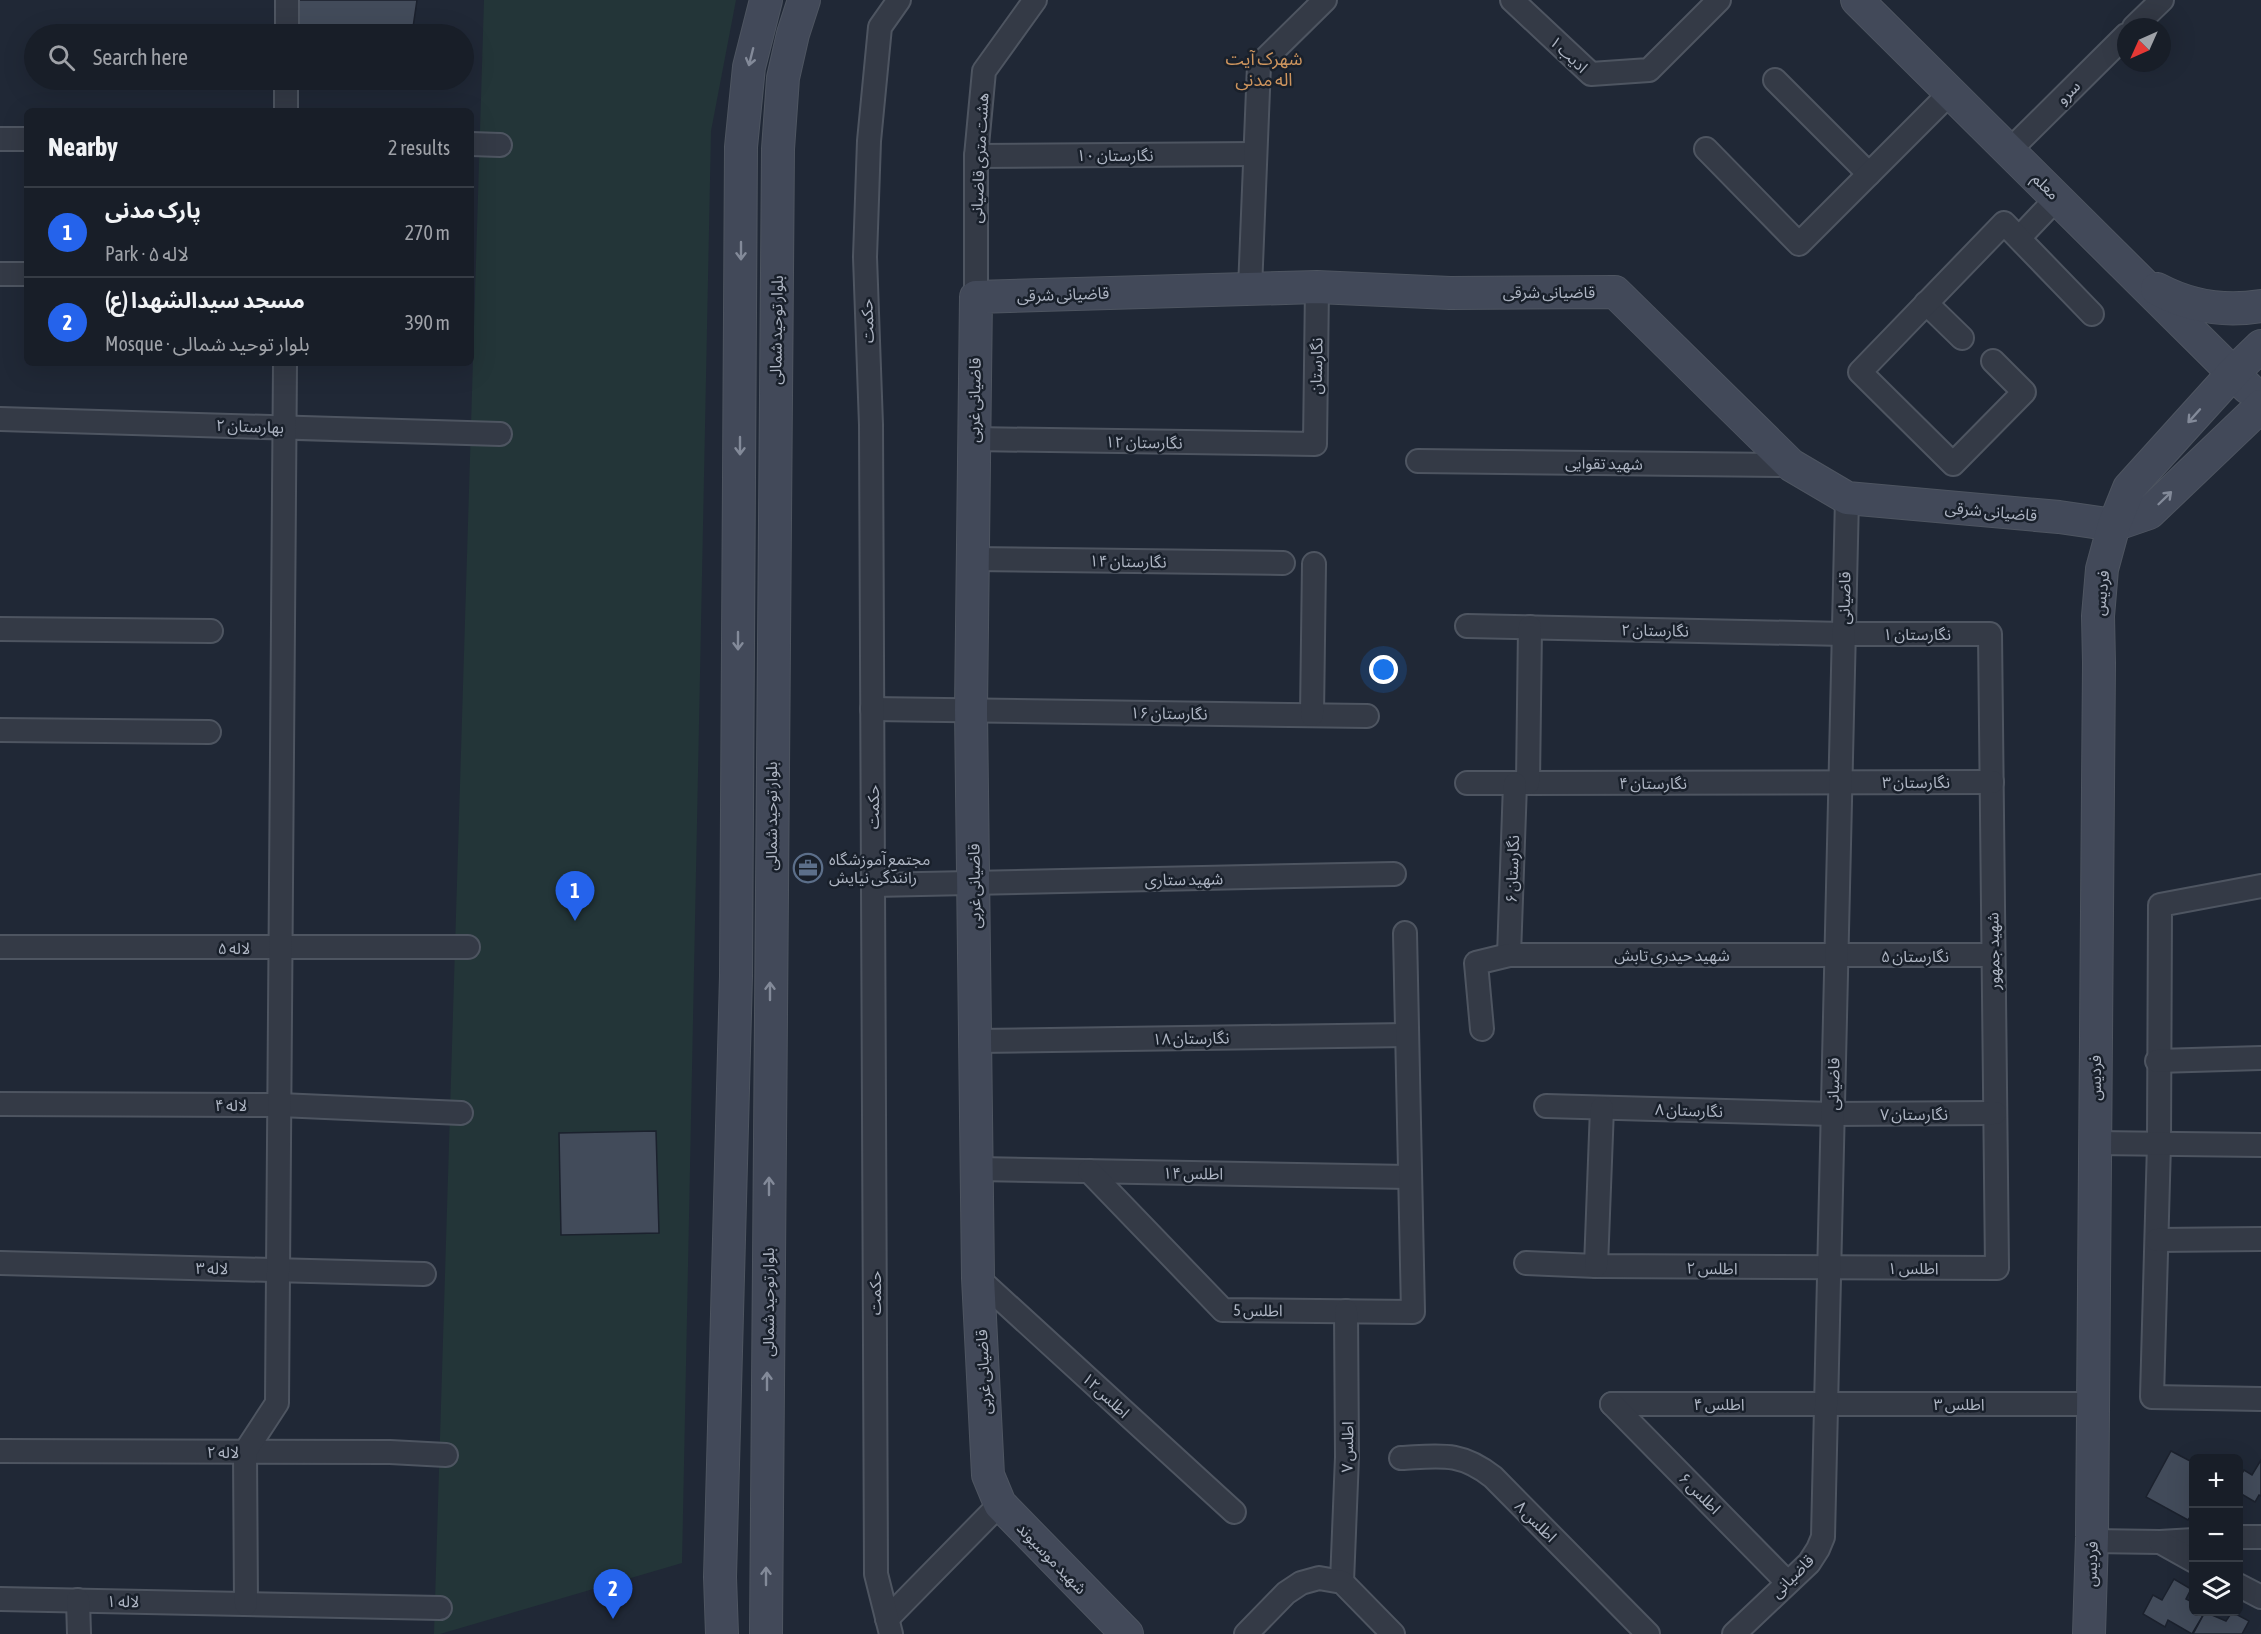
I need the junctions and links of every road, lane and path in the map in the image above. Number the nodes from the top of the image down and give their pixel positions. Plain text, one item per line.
1 (287, 0) edge
2 (766, 0) edge
3 (804, 0) edge
4 (899, 0) edge
5 (1035, 0) edge
6 (1325, 0) edge
7 (1512, 0) edge
8 (1719, 0) edge
9 (1857, 0) edge
10 (2162, 0) edge
11 (2143, 18) edge
12 (287, 24) edge
13 (2117, 44) edge
14 (1775, 80) dead end
15 (286, 90) edge
16 (1951, 92) junction
17 (286, 108) edge
18 (0, 139) edge
19 (24, 139) edge
20 (474, 144) edge
21 (500, 145) dead end
22 (1706, 149) dead end
23 (2010, 150) junction
24 (1255, 154) junction
25 (975, 156) junction
26 (1869, 174) junction
27 (2058, 197) junction
28 (2019, 238) junction
29 (0, 274) edge
30 (24, 274) edge
31 (2140, 279) junction
32 (1317, 287) junction
33 (1250, 289) junction
34 (976, 297) junction
35 (1926, 303) junction
36 (2261, 306) edge
37 (2092, 314) dead end
38 (1962, 338) dead end
39 (2261, 346) edge
40 (1993, 361) dead end
41 (285, 366) edge
42 (2234, 372) junction
43 (2261, 401) edge
44 (2261, 406) edge
45 (0, 420) edge
46 (284, 427) junction
47 (500, 434) dead end
48 (974, 439) junction
49 (1315, 444) joint
50 (1418, 460) dead end
51 (1791, 465) junction
52 (1847, 498) junction
53 (2114, 525) junction
54 (972, 559) junction
55 (1283, 563) dead end
56 (1314, 564) dead end
57 (1467, 626) dead end
58 (1530, 627) junction
59 (0, 629) edge
60 (211, 631) dead end
61 (1990, 633) joint
62 (1844, 634) junction
63 (872, 709) junction
64 (970, 710) junction
65 (1312, 715) junction
66 (1367, 716) dead end
67 (0, 730) edge
68 (209, 732) dead end
69 (1992, 782) junction
70 (1467, 783) dead end
71 (1522, 783) junction
72 (1840, 783) junction
73 (1394, 874) dead end
74 (974, 883) junction
75 (873, 885) junction
76 (2261, 886) edge
77 (1404, 933) dead end
78 (0, 947) edge
79 (468, 947) dead end
80 (281, 948) junction
81 (1509, 955) junction
82 (1994, 955) junction
83 (1836, 956) junction
84 (1482, 1029) dead end
85 (1407, 1035) junction
86 (975, 1041) junction
87 (2261, 1058) edge
88 (2157, 1061) junction
89 (0, 1104) edge
90 (280, 1105) junction
91 (1546, 1106) dead end
92 (1602, 1107) junction
93 (461, 1113) dead end
94 (1995, 1113) junction
95 (1832, 1114) junction
96 (2095, 1143) junction
97 (2158, 1144) junction
98 (2261, 1145) edge
99 (977, 1169) junction
100 (1089, 1171) junction
101 (1409, 1178) junction
102 (2261, 1239) edge
103 (2157, 1240) junction
104 (0, 1263) edge
105 (1526, 1263) dead end
106 (1596, 1266) junction
107 (1997, 1268) joint
108 (1828, 1269) junction
109 (278, 1270) junction
110 (424, 1274) dead end
111 (978, 1278) junction
112 (1346, 1311) junction
113 (2261, 1399) edge
114 (1612, 1404) joint
115 (1826, 1404) junction
116 (2093, 1404) junction
117 (0, 1450) edge
118 (245, 1452) junction
119 (446, 1455) dead end
120 (1401, 1458) dead end
121 (988, 1475) joint
122 (1000, 1504) junction
123 (1234, 1512) dead end
124 (2243, 1537) edge
125 (2261, 1537) edge
126 (2189, 1540) edge
127 (2092, 1541) junction
128 (2160, 1542) junction
129 (2189, 1559) edge
130 (1342, 1582) junction
131 (1787, 1582) junction
132 (2243, 1588) edge
133 (2261, 1597) edge
134 (0, 1599) edge
135 (78, 1600) junction
136 (246, 1604) junction
137 (440, 1608) dead end
138 (889, 1626) edge
139 (79, 1634) edge
140 (722, 1634) edge
141 (765, 1634) edge
142 (1127, 1634) edge
143 (1246, 1634) edge
144 (1393, 1634) edge
145 (1648, 1634) edge
146 (1734, 1634) edge
147 (2089, 1634) edge

1 - 12 street
2 -> 140 street, بلوار توحید شمالی
141 -> 3 street, بلوار توحید شمالی
4 - 63 street, حکمت
5 - 25 street, هشت متری قاضیانی
6 - 24 street
7 - 8 street, ادیب ۱
9 - 16 street, معلم
10 - 11 street
13 - 23 street, سرو
14 - 26 street
15 - 17 street
16 - 23 street, معلم
16 - 26 street
18 - 19 street
20 - 21 street
22 - 26 street
23 - 27 street, معلم
24 - 25 street, نگارستان ۱۰
24 - 33 street
25 - 34 street, هشت متری قاضیانی
27 - 28 street
27 - 31 street, معلم
28 - 35 street
28 - 37 street
29 - 30 street
31 - 36 street
31 - 42 street, معلم
32 - 33 street, قاضیانی شرقی
32 - 49 street, نگارستان
32 - 51 street, قاضیانی شرقی
33 - 34 street, قاضیانی شرقی
34 - 48 street, قاضیانی غربی
35 - 38 street
35 - 40 street
39 - 42 street, فردیس
41 - 46 street
42 - 43 street, معلم
42 -> 53 street, فردیس
53 -> 44 street
45 - 46 street, بهارستان ۲
46 - 47 street, بهارستان ۲
46 - 80 street
48 - 49 street, نگارستان ۱۲
48 - 54 street, قاضیانی غربی
50 - 51 street, شهید تقوایی
51 - 52 street, قاضیانی شرقی
52 - 53 street, قاضیانی شرقی
52 - 62 street, قاضیانی
53 - 96 street, فردیس
54 - 55 street, نگارستان ۱۴
54 - 64 street, قاضیانی غربی
56 - 65 street
57 - 58 street, نگارستان ۲
58 - 62 street, نگارستان ۲
58 - 71 street, نگارستان ۶
59 - 60 street
61 - 62 street, نگارستان ۱
61 - 69 street, شهید جمهور
62 - 72 street, قاضیانی
63 - 64 street, نگارستان ۱۶
63 - 75 street, حکمت
64 - 65 street, نگارستان ۱۶
64 - 74 street, قاضیانی غربی
65 - 66 street, نگارستان ۱۶
67 - 68 street
69 - 72 street, نگارستان ۳
69 - 82 street, شهید جمهور
70 - 71 street, نگارستان ۴
71 - 72 street, نگارستان ۴
71 - 81 street, نگارستان ۶
72 - 83 street, قاضیانی
73 - 74 street, شهید ستاری
74 - 75 street, شهید ستاری
74 - 86 street, قاضیانی غربی
75 - 138 street, حکمت
76 - 88 street
77 - 85 street
78 - 80 street, لاله ۵
79 - 80 street, لاله ۵
80 - 90 street
81 - 83 street, شهید حیدری تابش
81 - 84 street, شهید حیدری تابش
82 - 83 street, نگارستان ۵
82 - 94 street, شهید جمهور
83 - 95 street, قاضیانی
85 - 86 street, نگارستان ۱۸
85 - 101 street
86 - 99 street, قاضیانی غربی
87 - 88 street
88 - 97 street
89 - 90 street, لاله ۴
90 - 93 street, لاله ۴
90 - 109 street
91 - 92 street, نگارستان ۸
92 - 95 street, نگارستان ۸
92 - 106 street
94 - 95 street, نگارستان ۷
94 - 107 street, شهید جمهور
95 - 108 street, قاضیانی
96 - 97 street
96 - 116 street, فردیس
97 - 98 street
97 - 103 street
99 - 100 street, اطلس ۱۴
99 - 111 street, قاضیانی غربی
100 - 101 street, اطلس ۱۴
100 - 112 street, اطلس 5
101 - 112 street, اطلس 5
102 - 103 street
103 - 113 street
104 - 109 street, لاله ۳
105 - 106 street, اطلس ۲
106 - 108 street, اطلس ۲
107 - 108 street, اطلس ۱
108 - 115 street, قاضیانی
109 - 110 street, لاله ۳
109 - 118 street
111 - 121 street, قاضیانی غربی
111 - 123 street, اطلس۱۲
112 - 130 street, اطلس ۷
114 - 115 street, اطلس ۴
114 - 131 street, اطلس ۶
115 - 116 street, اطلس ۳
115 - 131 street, قاضیانی
116 - 127 street, فردیس
117 - 118 street, لاله ۲
118 - 119 street, لاله ۲
118 - 136 street
120 - 145 street, اطلس ۸
121 - 122 street, شهید موسیوند
122 - 138 street
122 - 142 street, شهید موسیوند
124 - 125 street
126 - 128 street
127 - 128 street
127 - 147 street, فردیس
128 - 129 street
130 - 143 street
130 - 144 street
131 - 146 street, قاضیانی
132 - 133 street
134 - 135 street, لاله ۱
135 - 136 street, لاله ۱
135 - 139 street
136 - 137 street, لاله ۱

